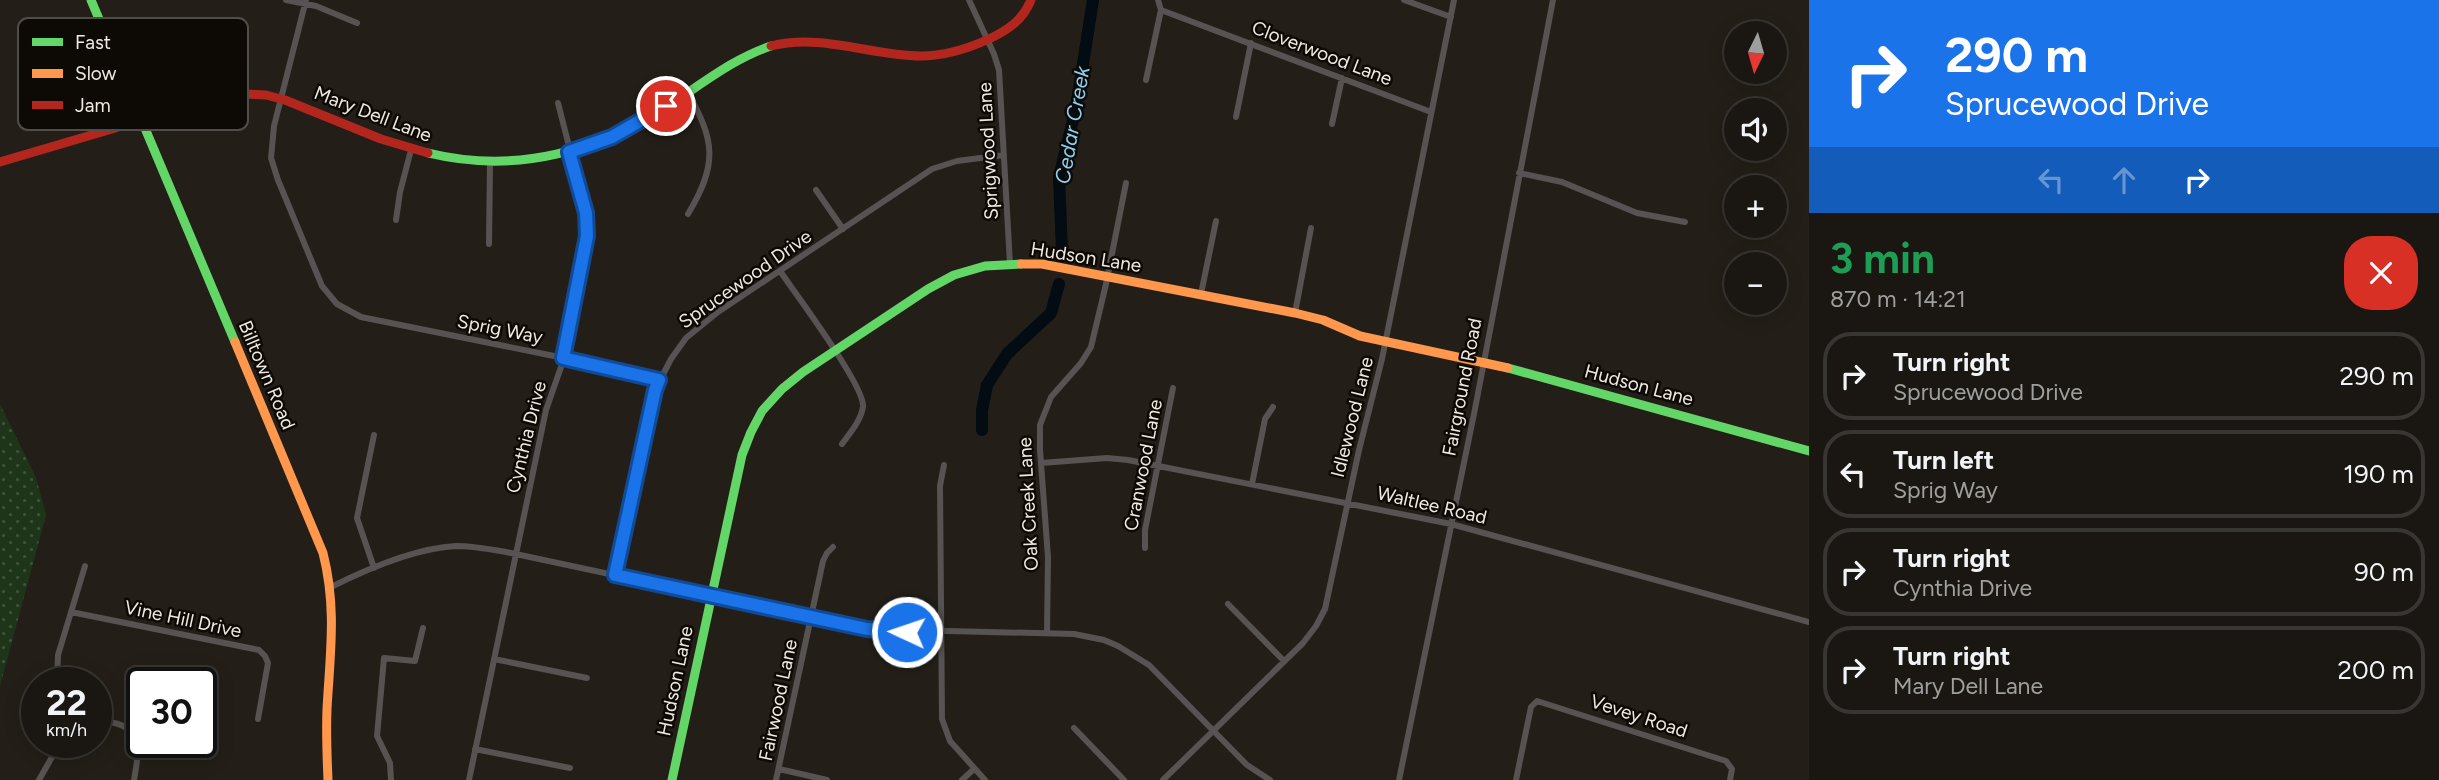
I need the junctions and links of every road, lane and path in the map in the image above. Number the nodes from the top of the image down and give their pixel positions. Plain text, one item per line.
1 (91, 0) edge
2 (286, 0) edge
3 (969, 0) edge
4 (1031, 0) edge
5 (1158, 0) edge
6 (1404, 0) edge
7 (1454, 0) edge
8 (1553, 0) edge
9 (305, 2) edge
10 (1161, 10) junction
11 (1451, 17) junction
12 (98, 18) edge
13 (357, 23) dead end
14 (988, 40) junction
15 (1251, 43) junction
16 (1342, 78) junction
17 (1146, 80) dead end
18 (688, 93) junction
19 (248, 94) edge
20 (281, 99) junction
21 (558, 103) dead end
22 (1431, 112) junction
23 (1236, 117) dead end
24 (1332, 124) dead end
25 (102, 130) edge
26 (145, 130) edge
27 (411, 150) junction
28 (569, 152) junction
29 (1004, 155) junction
30 (0, 162) edge
31 (490, 162) junction
32 (1519, 173) junction
33 (1126, 183) dead end
34 (816, 190) dead end
35 (688, 214) dead end
36 (396, 220) dead end
37 (1216, 221) dead end
38 (1685, 222) dead end
39 (1311, 228) dead end
40 (843, 229) junction
41 (489, 244) dead end
42 (1010, 264) junction
43 (780, 271) junction
44 (1108, 276) junction
45 (1201, 294) junction
46 (1295, 313) junction
47 (1386, 342) junction
48 (835, 352) junction
49 (563, 358) junction
50 (1483, 361) junction
51 (659, 380) junction
52 (1173, 388) dead end
53 (1273, 407) dead end
54 (374, 435) dead end
55 (842, 444) dead end
56 (1809, 451) edge
57 (1041, 463) junction
58 (944, 465) dead end
59 (1158, 465) junction
60 (1252, 484) junction
61 (1348, 503) junction
62 (1451, 524) junction
63 (833, 547) dead end
64 (1145, 548) dead end
65 (516, 554) junction
66 (85, 566) dead end
67 (374, 568) junction
68 (615, 575) junction
69 (331, 587) junction
70 (711, 596) junction
71 (1228, 604) dead end
72 (71, 611) junction
73 (811, 618) junction
74 (1809, 622) edge
75 (423, 628) dead end
76 (942, 632) junction
77 (1047, 634) junction
78 (494, 659) junction
79 (1284, 662) junction
80 (58, 667) edge
81 (587, 678) dead end
82 (258, 719) dead end
83 (112, 722) edge
84 (1074, 728) dead end
85 (1214, 730) junction
86 (475, 749) junction
87 (51, 758) edge
88 (570, 768) dead end
89 (779, 769) junction
90 (974, 769) junction
91 (39, 780) edge
92 (134, 780) edge
93 (328, 780) edge
94 (391, 780) edge
95 (469, 780) edge
96 (672, 780) edge
97 (776, 780) edge
98 (827, 780) edge
99 (962, 780) edge
100 (985, 780) edge
101 (1124, 780) edge
102 (1163, 780) edge
103 (1270, 780) edge
104 (1399, 780) edge
105 (1516, 780) edge
106 (1730, 780) edge

1 - 12 street, Billtown Road
2 - 9 street
3 - 14 street, Sprigwood Lane
4 - 14 street, Mary Dell Lane
5 - 10 street
6 - 11 street
7 - 11 street, Idlewood Lane
8 - 32 street, Fairground Road
9 - 13 street
9 - 20 street
10 - 15 street, Cloverwood Lane
10 - 17 street
11 - 22 street, Idlewood Lane
14 - 18 street, Mary Dell Lane
14 - 29 street, Sprigwood Lane
15 - 16 street, Cloverwood Lane
15 - 23 street
16 - 22 street, Cloverwood Lane
16 - 24 street
18 - 28 street, Mary Dell Lane
18 - 35 street
19 - 20 street, Mary Dell Lane
20 - 27 street, Mary Dell Lane
20 - 49 street, Sprig Way
21 - 28 street, Cynthia Drive
22 - 47 street, Idlewood Lane
25 - 30 street, Mary Dell Lane
26 - 69 street, Billtown Road
27 - 31 street, Mary Dell Lane
27 - 36 street
28 - 31 street, Mary Dell Lane
28 - 49 street, Cynthia Drive
29 - 40 street, Sprucewood Drive
29 - 42 street, Sprigwood Lane
31 - 41 street
32 - 38 street
32 - 50 street, Fairground Road
33 - 44 street, Oak Creek Lane
34 - 40 street
37 - 45 street
39 - 46 street
40 - 43 street, Sprucewood Drive
42 - 44 street, Hudson Lane
42 - 48 street, Hudson Lane
43 - 48 street
43 - 51 street, Sprucewood Drive
44 - 45 street, Hudson Lane
44 - 57 street, Oak Creek Lane
45 - 46 street, Hudson Lane
46 - 47 street, Hudson Lane
47 - 50 street, Hudson Lane
47 - 61 street, Idlewood Lane
48 - 55 street
48 - 70 street, Hudson Lane
49 - 51 street, Sprig Way
49 - 65 street, Cynthia Drive
50 - 56 street, Hudson Lane
50 - 62 street, Fairground Road
51 - 68 street, Sprucewood Drive
52 - 59 street, Cranwood Lane
53 - 60 street
54 - 67 street
57 - 59 street, Waltlee Road
57 - 77 street, Oak Creek Lane
58 - 76 street
59 - 60 street, Waltlee Road
59 - 64 street, Cranwood Lane
60 - 61 street, Waltlee Road
61 - 62 street, Waltlee Road
61 - 79 street, Idlewood Lane
62 - 74 street, Waltlee Road
62 - 104 street, Fairground Road
63 - 73 street, Fairwood Lane
65 - 67 street
65 - 68 street
65 - 78 street, Cynthia Drive
66 - 72 street
67 - 69 street
68 - 70 street
69 - 93 street, Billtown Road
70 - 73 street
70 - 96 street, Hudson Lane
71 - 79 street
72 - 80 street
72 - 82 street, Vine Hill Drive
73 - 76 street
73 - 89 street, Fairwood Lane
75 - 94 street
76 - 77 street
76 - 90 street
77 - 85 street
78 - 81 street
78 - 86 street, Cynthia Drive
79 - 85 street, Idlewood Lane
83 - 92 street
84 - 101 street
85 - 102 street, Idlewood Lane
85 - 103 street
86 - 88 street
86 - 95 street, Cynthia Drive
87 - 91 street
89 - 97 street, Fairwood Lane
89 - 98 street
90 - 99 street
90 - 100 street
105 - 106 street, Vevey Road

